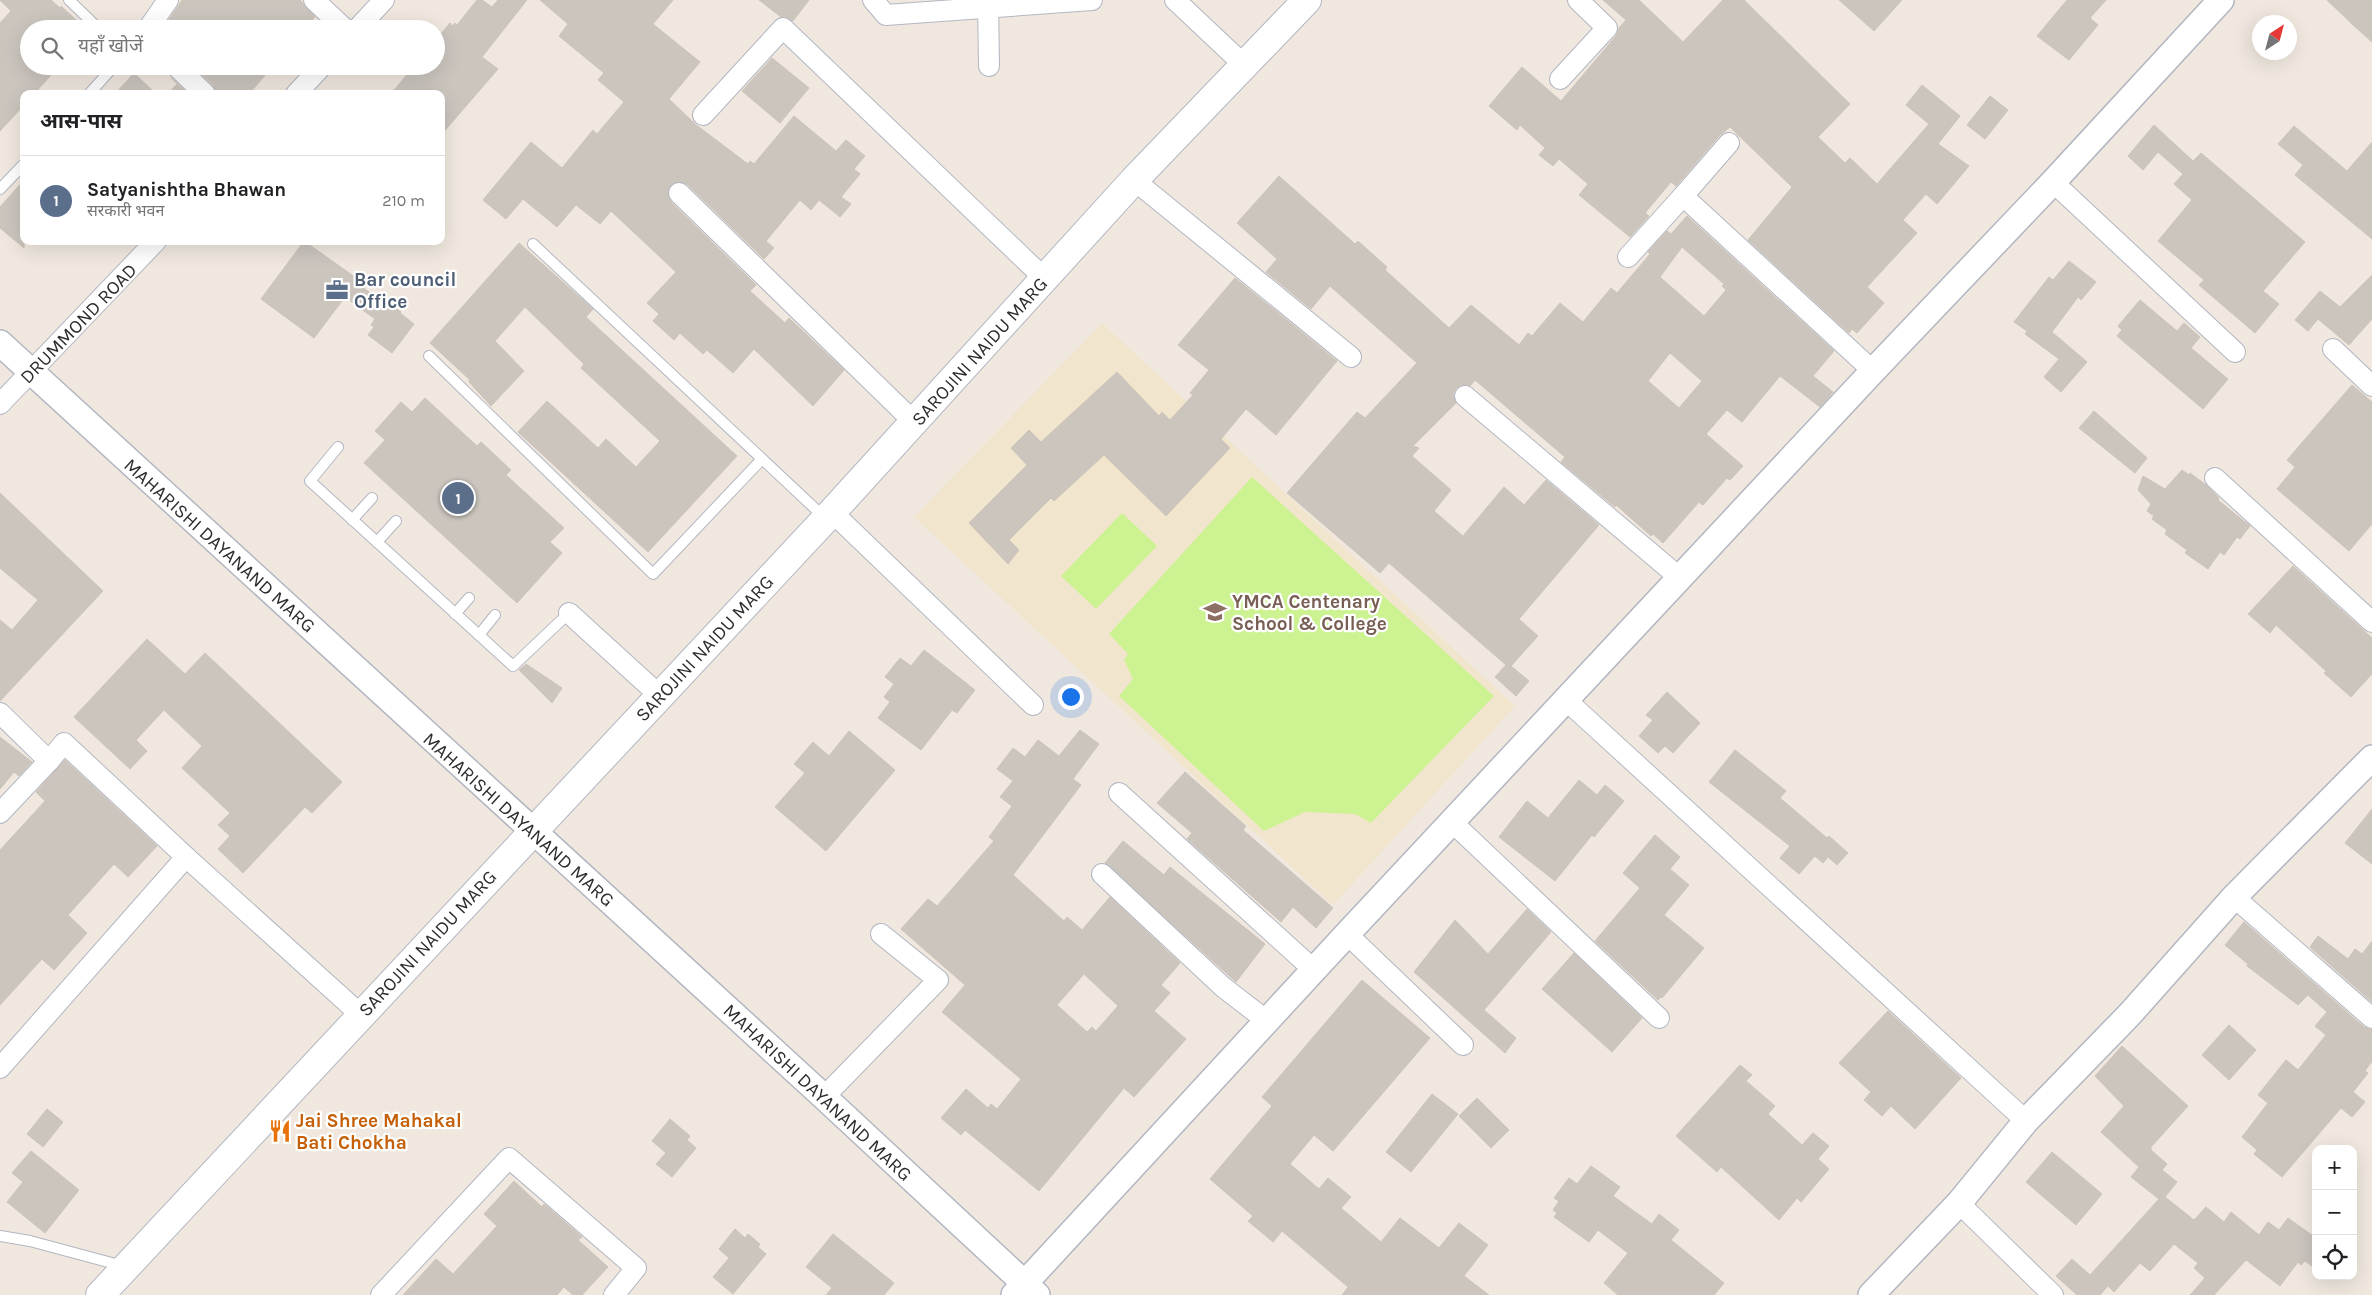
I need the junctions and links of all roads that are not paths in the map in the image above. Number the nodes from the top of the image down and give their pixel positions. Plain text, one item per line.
1 (69, 0) edge
2 (168, 0) edge
3 (314, 0) edge
4 (384, 0) edge
5 (873, 0) edge
6 (1092, 0) edge
7 (1175, 0) edge
8 (1307, 0) edge
9 (1578, 0) edge
10 (2221, 0) edge
11 (988, 4) edge
12 (90, 20) edge
13 (154, 20) edge
14 (335, 20) edge
15 (365, 20) edge
16 (988, 66) dead end
17 (1244, 66) junction
18 (106, 75) edge
19 (185, 75) edge
20 (314, 75) edge
21 (1560, 79) dead end
22 (93, 90) edge
23 (201, 90) edge
24 (300, 90) edge
25 (703, 115) dead end
26 (1729, 143) dead end
27 (20, 168) edge
28 (1134, 180) junction
29 (2053, 182) junction
30 (0, 189) edge
31 (679, 193) dead end
32 (1684, 196) junction
33 (532, 244) dead end
34 (152, 245) edge
35 (1628, 256) dead end
36 (1044, 279) junction
37 (0, 343) edge
38 (2333, 350) dead end
39 (2235, 352) dead end
40 (429, 356) dead end
41 (1351, 357) dead end
42 (1874, 371) junction
43 (30, 372) junction
44 (2372, 386) edge
45 (1465, 396) dead end
46 (0, 404) edge
47 (914, 422) junction
48 (338, 447) dead end
49 (762, 459) junction
50 (2215, 478) dead end
51 (372, 498) dead end
52 (829, 515) junction
53 (352, 520) junction
54 (396, 521) dead end
55 (377, 542) junction
56 (1680, 578) junction
57 (469, 598) dead end
58 (569, 613) joint
59 (455, 614) junction
60 (495, 615) dead end
61 (2372, 622) edge
62 (479, 635) junction
63 (659, 695) junction
64 (1566, 700) junction
65 (1033, 705) dead end
66 (0, 714) edge
67 (49, 761) junction
68 (2369, 768) edge
69 (1119, 793) dead end
70 (0, 813) edge
71 (1452, 822) junction
72 (532, 831) junction
73 (186, 858) junction
74 (1102, 874) dead end
75 (2234, 897) junction
76 (880, 934) dead end
77 (1348, 934) junction
78 (1315, 971) junction
79 (361, 1015) junction
80 (1659, 1018) dead end
81 (2372, 1018) edge
82 (1267, 1021) junction
83 (1463, 1045) dead end
84 (0, 1068) edge
85 (824, 1097) junction
86 (2026, 1121) junction
87 (1959, 1203) junction
88 (0, 1236) edge
89 (126, 1267) junction
90 (1025, 1291) edge
91 (100, 1295) edge
92 (381, 1295) edge
93 (614, 1295) edge
94 (1871, 1295) edge
95 (2053, 1295) edge

1 - 12 lane
2 - 13 street
3 - 14 street
4 - 15 street
5 - 11 street
6 - 11 street
7 - 17 street
8 - 17 main road, SAROJINI NAIDU MARG
9 - 21 street
10 - 29 street
11 - 16 street
17 - 28 main road, SAROJINI NAIDU MARG
18 - 22 lane
19 - 23 street
20 - 24 street
25 - 36 street
26 - 32 street
27 - 30 lane
28 - 36 main road, SAROJINI NAIDU MARG
28 - 41 street
29 - 39 street
29 - 42 street
31 - 47 street
32 - 35 street
32 - 42 street
33 - 49 lane
34 - 43 street, DRUMMOND ROAD
36 - 47 main road, SAROJINI NAIDU MARG
37 - 43 street, MAHARISHI DAYANAND MARG
38 - 44 street
40 - 49 lane
42 - 56 street
43 - 46 street, DRUMMOND ROAD
43 - 72 street, MAHARISHI DAYANAND MARG
45 - 56 street
47 - 52 main road, SAROJINI NAIDU MARG
48 - 53 lane
49 - 52 lane
50 - 61 street
51 - 53 lane
52 - 63 main road, SAROJINI NAIDU MARG
52 - 65 street
53 - 55 lane
54 - 55 lane
55 - 59 lane
56 - 64 street
57 - 59 lane
58 - 62 lane
58 - 63 street
59 - 62 lane
60 - 62 lane
63 - 72 main road, SAROJINI NAIDU MARG
64 - 71 street
64 - 86 street
66 - 67 street
67 - 70 street
67 - 73 street
68 - 75 street
69 - 78 street
71 - 77 street
71 - 80 street
72 - 79 main road, SAROJINI NAIDU MARG
72 - 85 street, MAHARISHI DAYANAND MARG
73 - 79 street
73 - 84 street
74 - 82 street
75 - 81 street
75 - 86 street
76 - 85 street
77 - 78 street
77 - 83 street
78 - 82 street
79 - 89 main road, SAROJINI NAIDU MARG
82 - 90 street
85 - 90 street, MAHARISHI DAYANAND MARG
86 - 87 street
87 - 94 street
87 - 95 street
88 - 89 lane
89 - 91 main road, SAROJINI NAIDU MARG
92 - 93 street

